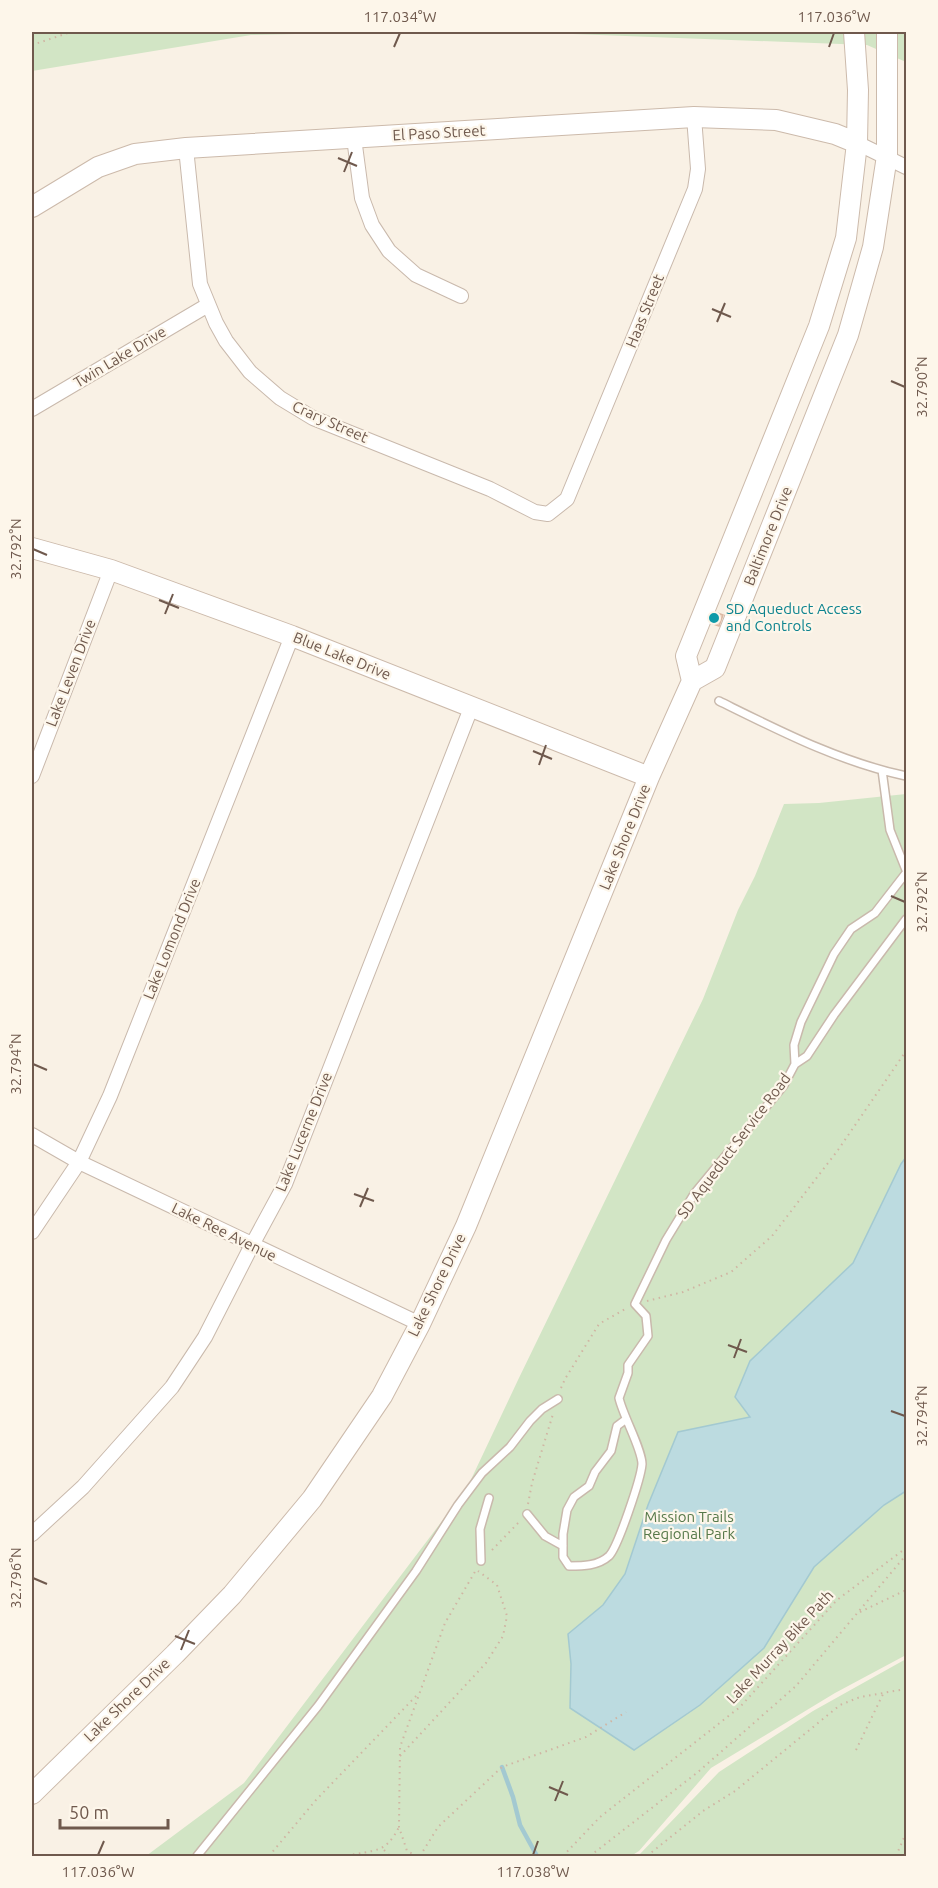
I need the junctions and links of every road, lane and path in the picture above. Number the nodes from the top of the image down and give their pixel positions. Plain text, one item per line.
1 (71, 32) edge
2 (854, 32) edge
3 (887, 32) edge
4 (32, 45) edge
5 (694, 117) junction
6 (354, 138) junction
7 (857, 143) junction
8 (186, 148) junction
9 (887, 156) junction
10 (906, 167) edge
11 (32, 207) edge
12 (461, 296) dead end
13 (208, 305) junction
14 (32, 409) edge
15 (567, 499) joint
16 (32, 548) edge
17 (111, 570) junction
18 (292, 636) junction
19 (692, 681) junction
20 (719, 701) dead end
21 (471, 708) junction
22 (882, 770) junction
23 (32, 776) edge
24 (906, 776) edge
25 (649, 777) junction
26 (906, 872) edge
27 (906, 920) edge
28 (906, 1051) edge
29 (795, 1065) junction
30 (32, 1135) edge
31 (79, 1162) junction
32 (32, 1232) edge
33 (252, 1245) junction
34 (635, 1304) junction
35 (420, 1324) junction
36 (558, 1400) junction
37 (625, 1420) junction
38 (489, 1498) dead end
39 (527, 1514) junction
40 (32, 1534) edge
41 (563, 1546) junction
42 (906, 1548) edge
43 (906, 1555) edge
44 (481, 1561) joint
45 (906, 1590) edge
46 (857, 1614) junction
47 (906, 1689) edge
48 (884, 1692) junction
49 (419, 1693) junction
50 (626, 1712) dead end
51 (856, 1750) dead end
52 (400, 1757) junction
53 (32, 1794) edge
54 (399, 1827) junction
55 (906, 1833) edge
56 (384, 1849) junction
57 (197, 1857) edge
58 (269, 1857) edge
59 (347, 1857) edge
60 (390, 1857) edge
61 (418, 1857) edge
62 (562, 1857) edge
63 (590, 1857) edge
64 (647, 1857) edge
65 (896, 1857) edge

1 - 4 path
2 - 7 main road, Baltimore Drive
3 - 9 main road, Baltimore Drive
5 - 6 main road, El Paso Street
5 - 7 main road, El Paso Street
5 - 15 street, Haas Street
6 - 8 main road, El Paso Street
6 - 12 street
7 - 9 street
7 - 19 main road, Baltimore Drive
8 - 11 main road, El Paso Street
8 - 13 street, Crary Street
9 - 10 street
9 - 19 main road, Baltimore Drive
13 - 14 street, Twin Lake Drive
13 - 15 street, Crary Street
16 - 17 main road, Blue Lake Drive
17 - 18 main road, Blue Lake Drive
17 - 23 street, Lake Leven Drive
18 - 21 main road, Blue Lake Drive
18 - 31 street, Lake Lomond Drive
19 - 25 main road, Lake Shore Drive
20 - 22 lane
21 - 25 main road, Blue Lake Drive
21 - 33 street, Lake Lucerne Drive
22 - 24 lane
22 - 26 lane
25 - 35 main road, Lake Shore Drive
26 - 29 lane, SD Aqueduct Service Road
27 - 29 lane, SD Aqueduct Service Road
28 - 34 path
29 - 34 lane, SD Aqueduct Service Road
30 - 31 street, Lake Ree Avenue
31 - 32 street, Lake Lomond Drive
31 - 33 street, Lake Ree Avenue
33 - 35 street, Lake Ree Avenue
33 - 40 street, Lake Lucerne Drive
34 - 36 path
34 - 37 lane
35 - 53 main road, Lake Shore Drive
36 - 39 path
36 - 57 lane
37 - 41 lane
37 - 41 lane
38 - 44 lane
39 - 41 lane
39 - 44 path
42 - 43 path
42 - 62 path, Lake Murray Bike Path
43 - 46 path
45 - 46 path
46 - 63 path
47 - 48 path
48 - 51 path
48 - 64 path
49 - 52 path
49 - 52 path
49 - 58 path
50 - 61 path
52 - 54 path
54 - 56 path
54 - 61 path
55 - 65 path
56 - 59 path
56 - 60 path

